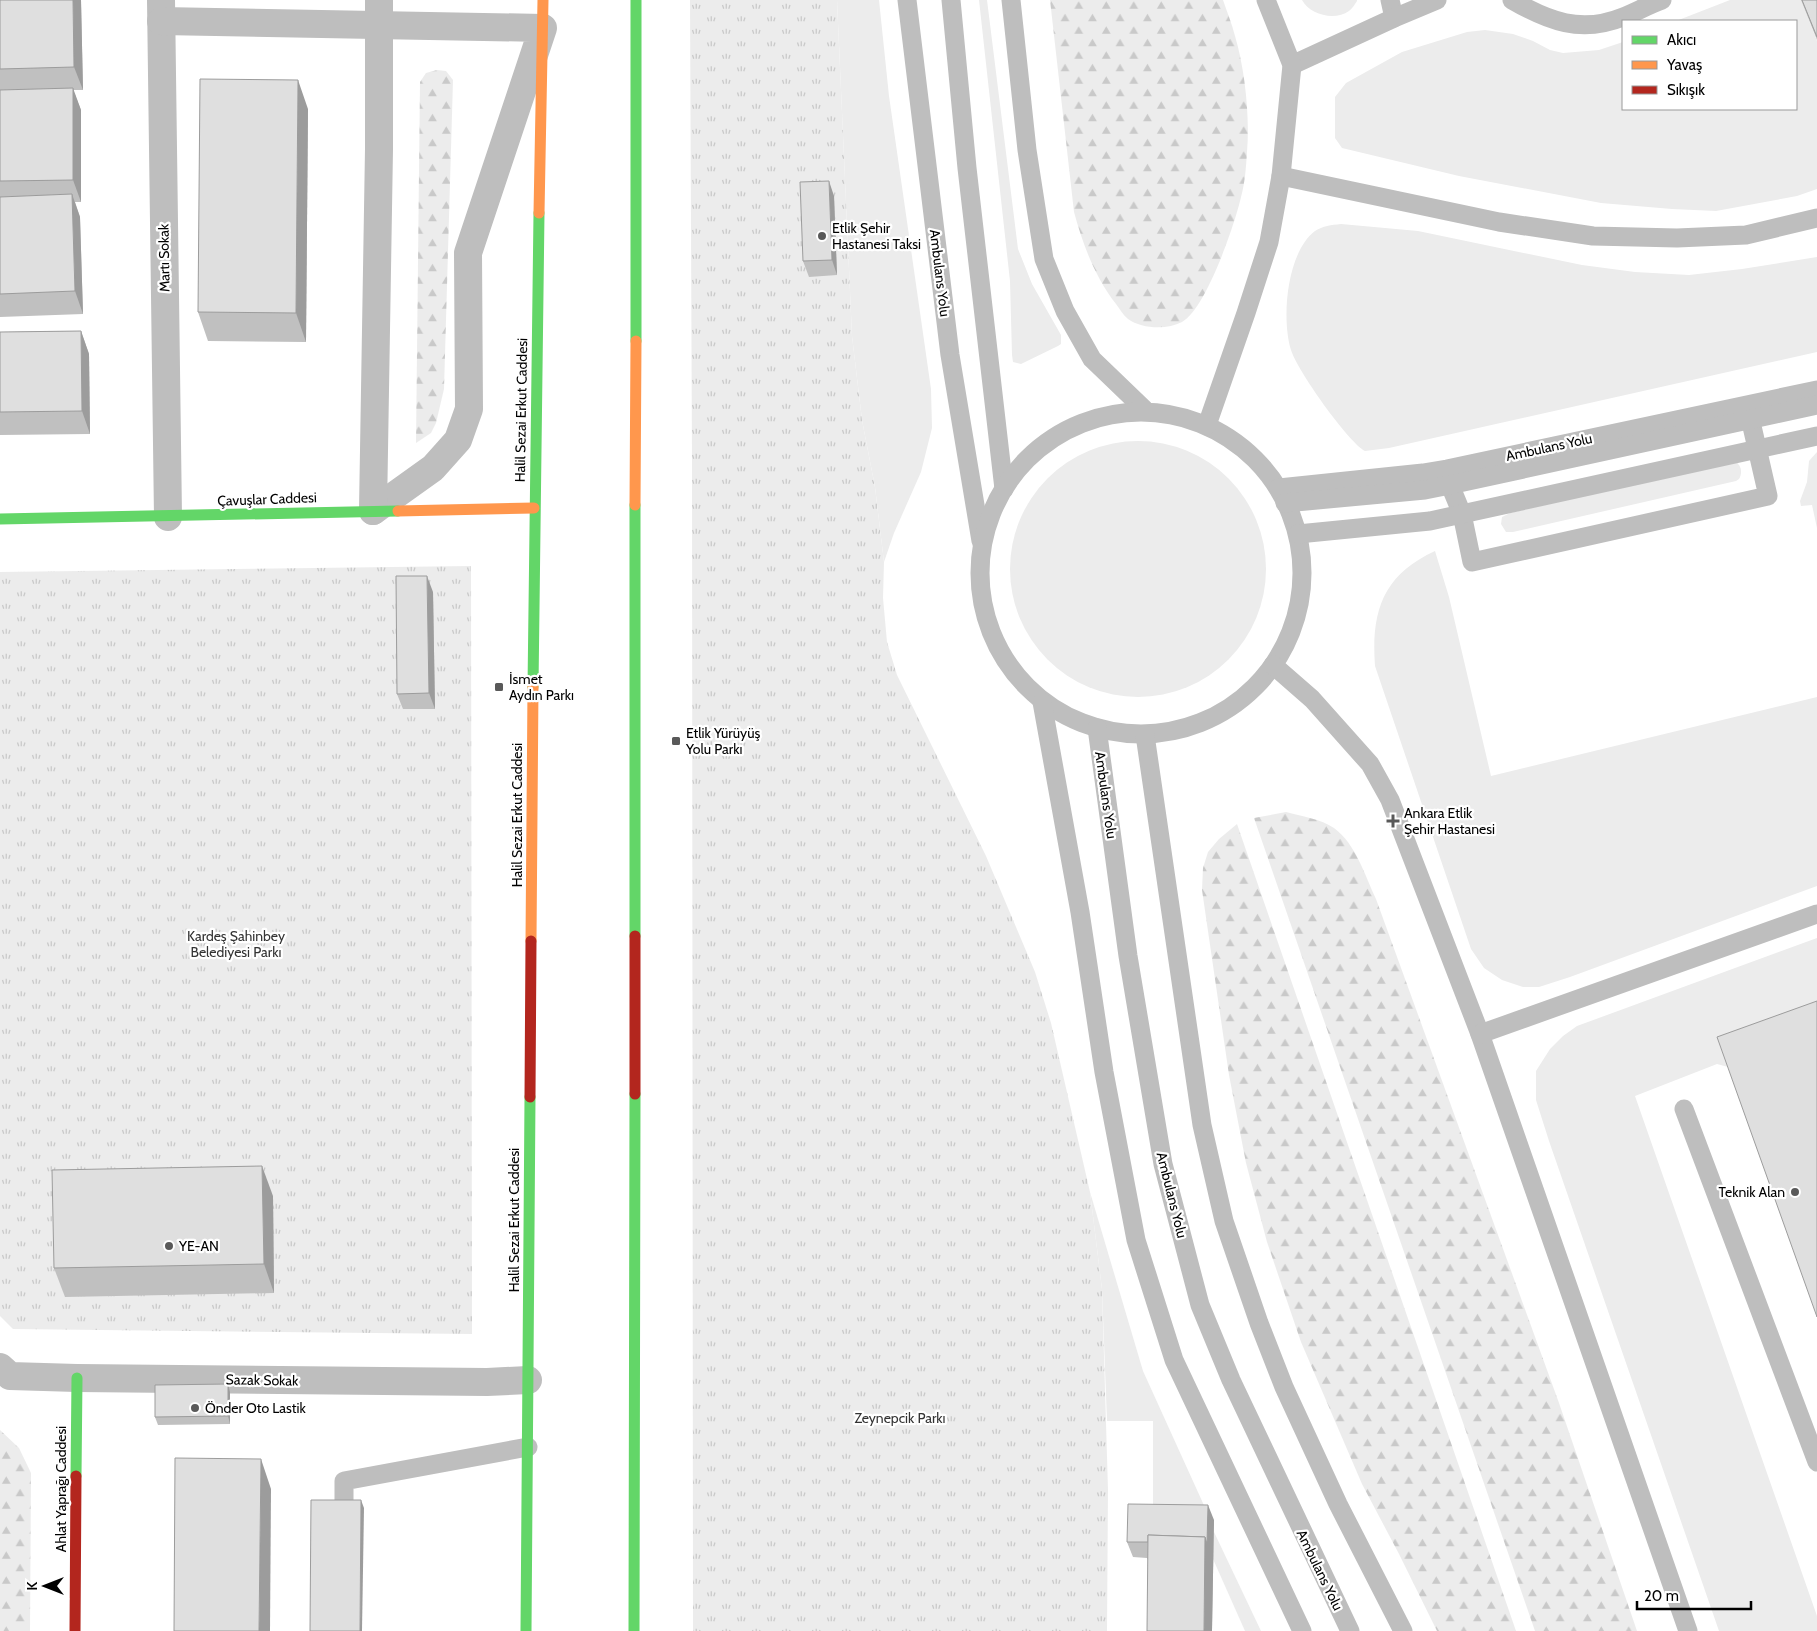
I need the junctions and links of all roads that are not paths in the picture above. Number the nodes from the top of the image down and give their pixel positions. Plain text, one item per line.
1 (543, 0) edge
2 (636, 0) edge
3 (907, 0) edge
4 (951, 0) edge
5 (1011, 0) edge
6 (1266, 0) edge
7 (1437, 0) edge
8 (1512, 0) edge
9 (1662, 0) edge
10 (1392, 9) edge
11 (161, 11) edge
12 (379, 13) edge
13 (543, 28) junction
14 (1292, 65) junction
15 (1282, 176) junction
16 (1817, 218) edge
17 (1817, 390) edge
18 (1817, 405) edge
19 (1144, 409) junction
20 (1749, 413) junction
21 (1207, 425) junction
22 (1817, 436) edge
23 (1757, 451) junction
24 (1448, 477) junction
25 (1004, 489) junction
26 (1282, 496) junction
27 (534, 508) junction
28 (373, 511) junction
29 (1462, 514) junction
30 (168, 517) junction
31 (0, 519) edge
32 (1298, 534) junction
33 (981, 545) junction
34 (1273, 665) junction
35 (1042, 702) junction
36 (1097, 728) junction
37 (1145, 735) junction
38 (1817, 914) edge
39 (1480, 1034) junction
40 (1684, 1109) dead end
41 (0, 1367) edge
42 (77, 1378) junction
43 (528, 1380) junction
44 (528, 1448) junction
45 (1817, 1462) edge
46 (344, 1546) edge
47 (75, 1631) edge
48 (526, 1631) edge
49 (634, 1631) edge
50 (1302, 1631) edge
51 (1350, 1631) edge
52 (1403, 1631) edge
53 (1688, 1631) edge

1 - 13 main road, Halil Sezai Erkut Caddesi
2 - 49 main road
3 - 33 lane, Ambulans Yolu
4 - 25 lane
5 - 19 lane
6 - 14 lane
7 - 10 lane
8 - 9 lane
10 - 14 lane
11 - 12 street
11 - 30 street, Martı Sokak
12 - 13 street
12 - 28 street
13 - 27 main road, Halil Sezai Erkut Caddesi
13 - 28 street
14 - 15 lane
15 - 16 lane
15 - 21 lane
17 - 20 lane
18 - 20 lane
19 - 21 lane
19 - 25 lane
20 - 23 lane
20 - 24 lane
21 - 26 lane
22 - 23 lane
23 - 29 lane
23 - 29 lane
24 - 26 lane
24 - 29 lane
25 - 33 lane
26 - 32 lane
27 - 28 main road, Çavuşlar Caddesi
27 - 43 main road, Halil Sezai Erkut Caddesi
28 - 30 main road, Çavuşlar Caddesi
29 - 32 lane
30 - 31 main road, Çavuşlar Caddesi
32 - 34 lane
33 - 35 lane
34 - 37 lane
34 - 39 lane
35 - 36 lane
35 - 50 lane
36 - 37 lane
36 - 51 lane, Ambulans Yolu
37 - 52 lane
38 - 39 lane
39 - 53 lane
40 - 45 lane
41 - 42 street, Sazak Sokak
42 - 43 street, Sazak Sokak
42 - 47 main road, Ahlat Yaprağı Caddesi
43 - 44 main road, Halil Sezai Erkut Caddesi
44 - 46 lane
44 - 48 main road, Halil Sezai Erkut Caddesi

